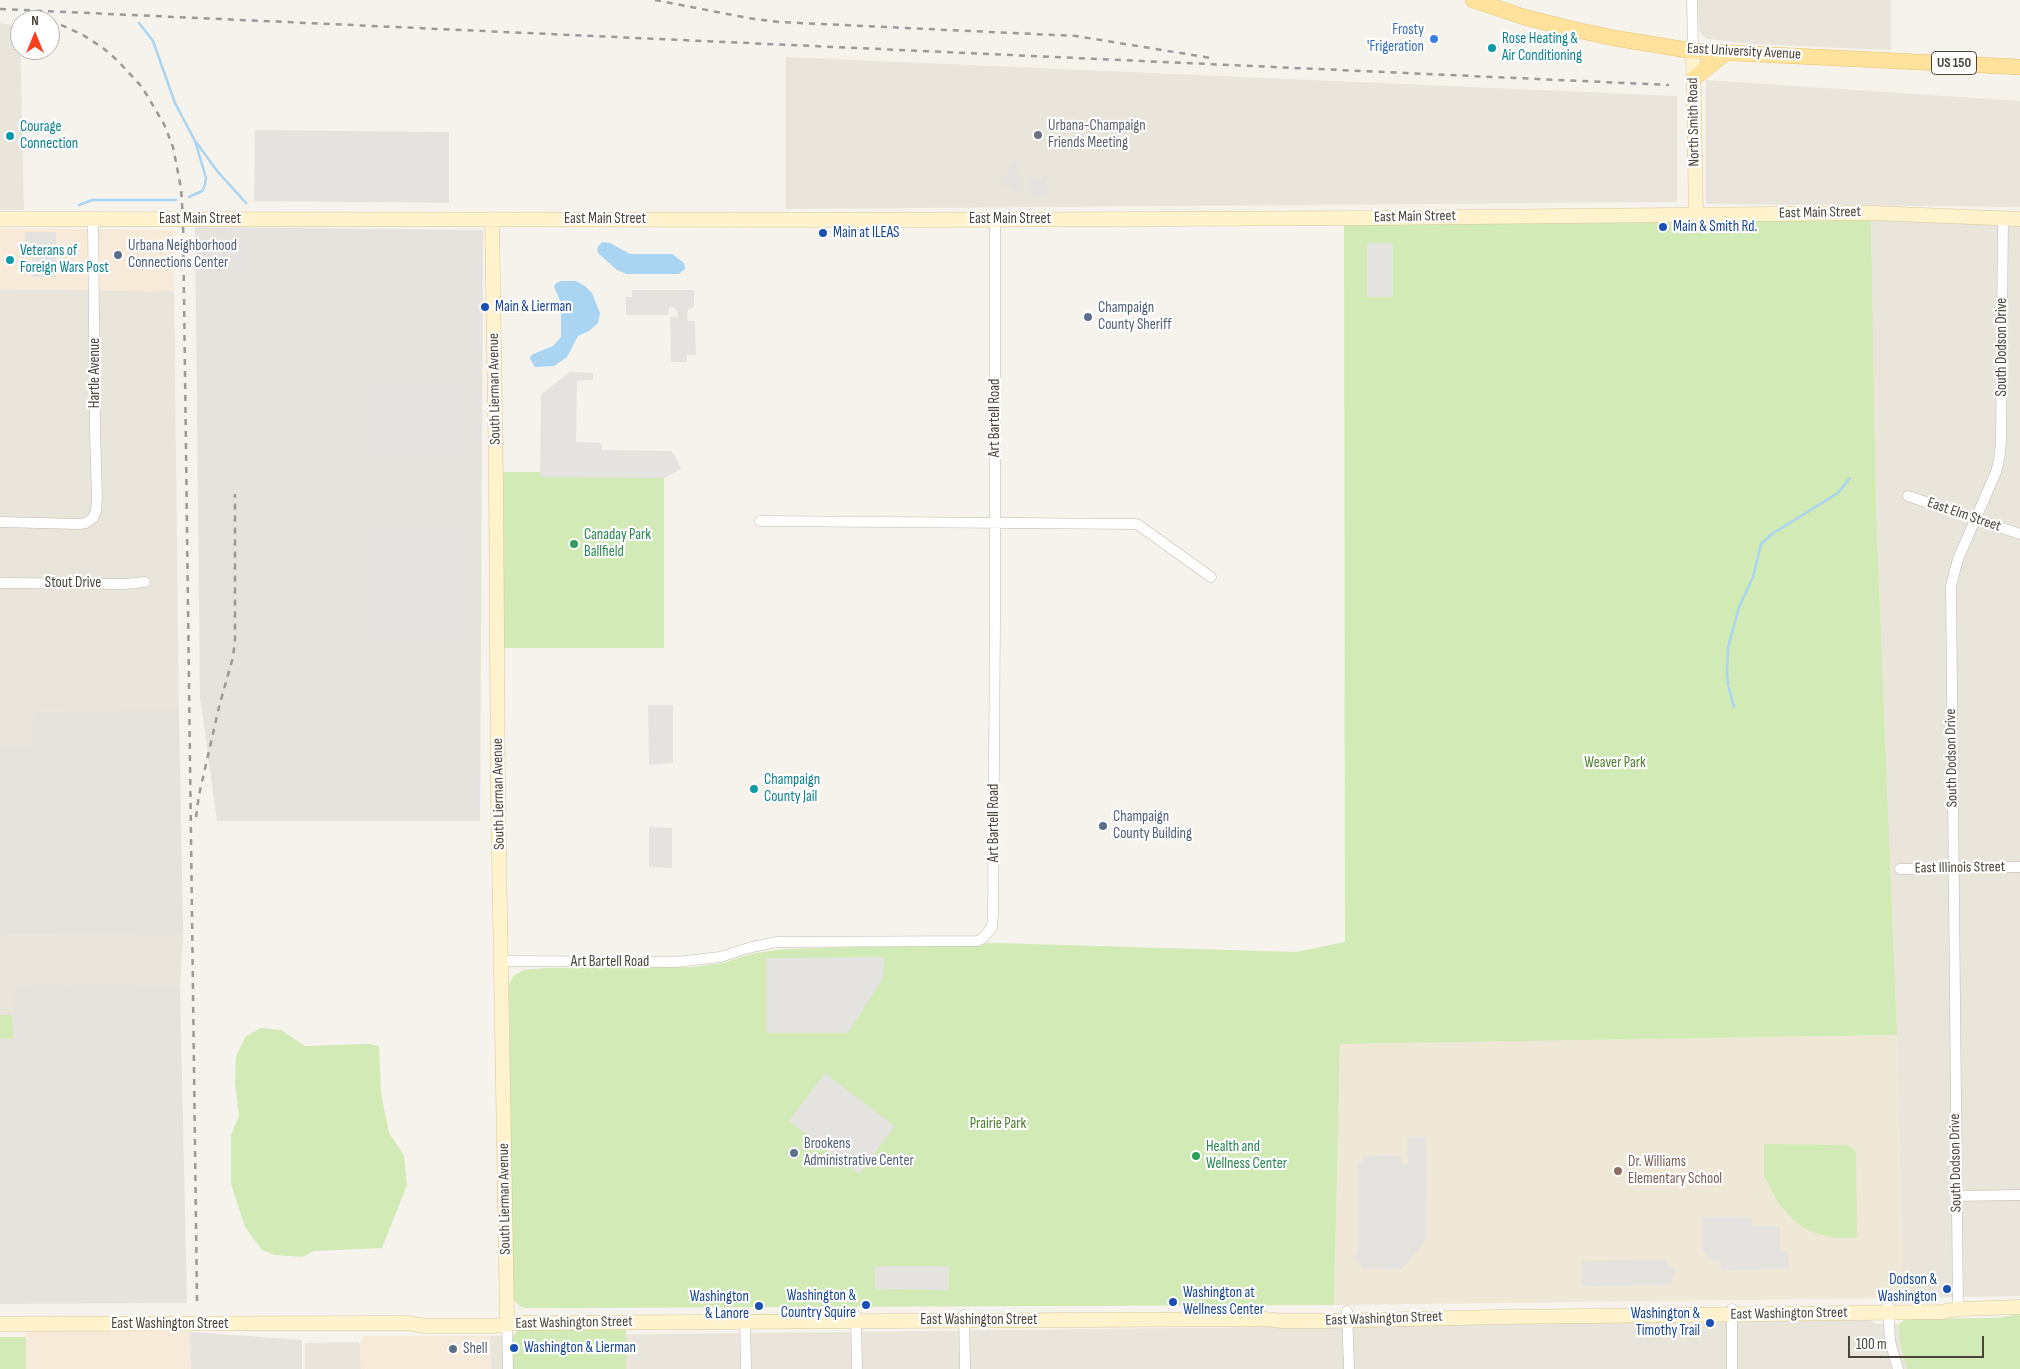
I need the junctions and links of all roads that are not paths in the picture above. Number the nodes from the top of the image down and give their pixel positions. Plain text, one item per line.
1 (1473, 0) edge
2 (1692, 0) edge
3 (1693, 50) junction
4 (1727, 52) junction
5 (2020, 67) edge
6 (1694, 78) junction
7 (1696, 214) junction
8 (2003, 217) junction
9 (0, 219) edge
10 (93, 219) junction
11 (492, 219) junction
12 (995, 219) junction
13 (2020, 219) edge
14 (1908, 496) dead end
15 (1975, 518) junction
16 (760, 521) dead end
17 (0, 522) edge
18 (995, 523) junction
19 (2020, 534) edge
20 (1212, 577) dead end
21 (145, 582) dead end
22 (0, 583) edge
23 (2020, 867) edge
24 (1954, 868) junction
25 (1900, 869) dead end
26 (502, 962) junction
27 (2020, 1195) edge
28 (1957, 1196) junction
29 (2020, 1307) edge
30 (1888, 1309) junction
31 (1958, 1309) junction
32 (1732, 1311) junction
33 (1348, 1315) junction
34 (0, 1317) edge
35 (964, 1317) junction
36 (745, 1318) junction
37 (856, 1318) junction
38 (507, 1320) junction
39 (0, 1324) edge
40 (508, 1369) edge
41 (746, 1369) edge
42 (857, 1369) edge
43 (965, 1369) edge
44 (1348, 1369) edge
45 (1732, 1369) edge
46 (1898, 1369) edge

1 - 3 main road, East University Avenue / US 150
2 - 3 street, North Smith Road
3 - 4 main road, East University Avenue / US 150
3 - 6 main road, North Smith Road
4 - 5 main road, East University Avenue / US 150
4 - 6 main road
6 - 7 main road, North Smith Road
7 - 8 main road, East Main Street
7 - 12 main road, East Main Street
8 - 13 main road, East Main Street
8 - 15 street, South Dodson Drive
9 - 10 main road, East Main Street
10 - 11 main road, East Main Street
10 - 17 street, Hartle Avenue
11 - 12 main road, East Main Street
11 - 26 main road, South Lierman Avenue
12 - 18 street, Art Bartell Road
14 - 15 street, East Elm Street
15 - 19 street, East Elm Street
15 - 24 street, South Dodson Drive
16 - 18 street
18 - 20 street
18 - 26 street, Art Bartell Road
21 - 22 street, Stout Drive
23 - 24 street, East Illinois Street
24 - 25 street, East Illinois Street
24 - 28 street, South Dodson Drive
26 - 38 main road, South Lierman Avenue
27 - 28 street
28 - 31 street, South Dodson Drive
29 - 31 main road, East Washington Street
30 - 31 main road, East Washington Street
30 - 32 main road, East Washington Street
30 - 46 street
32 - 33 main road, East Washington Street
32 - 45 street
33 - 35 main road, East Washington Street
33 - 44 street
34 - 38 main road, East Washington Street
35 - 37 main road, East Washington Street
35 - 43 street
36 - 37 main road, East Washington Street
36 - 38 main road, East Washington Street
36 - 41 street
37 - 42 street
38 - 39 main road, East Washington Street
38 - 40 street, South Lierman Avenue

